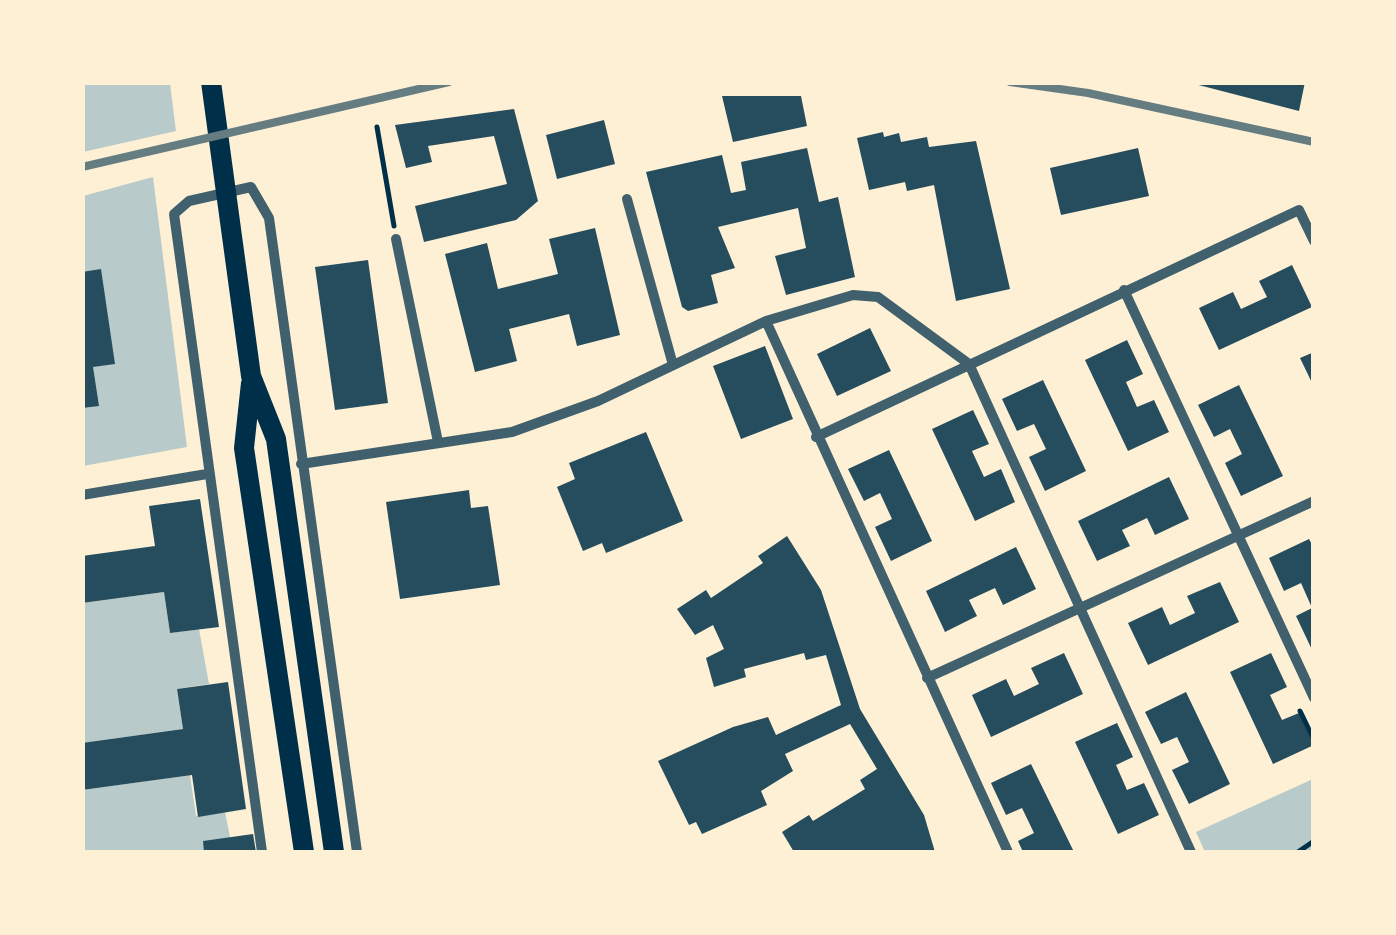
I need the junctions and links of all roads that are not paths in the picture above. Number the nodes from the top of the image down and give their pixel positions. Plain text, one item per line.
1 (211, 82) edge
2 (627, 199) dead end
3 (396, 238) road end
4 (1314, 241) edge
5 (1124, 290) junction
6 (766, 321) junction
7 (969, 364) junction
8 (673, 365) junction
9 (251, 376) junction
10 (816, 437) junction
11 (438, 442) junction
12 (300, 464) junction
13 (207, 474) junction
14 (82, 496) edge
15 (1314, 501) edge
16 (1238, 536) junction
17 (1081, 608) junction
18 (927, 678) junction
19 (1314, 698) edge
20 (262, 852) edge
21 (304, 852) edge
22 (334, 852) edge
23 (357, 852) edge
24 (1008, 852) edge
25 (1191, 852) edge

1 - 9 main road
2 - 8 street
3 - 11 street
4 - 5 street
5 - 7 street
5 - 16 street
6 - 7 street
6 - 8 street
6 - 10 street
7 - 10 street
7 - 17 street
8 - 11 street
9 - 21 main road
9 - 22 main road
10 - 18 street
11 - 12 street
12 - 13 street
12 - 23 street
13 - 14 street
13 - 20 street
15 - 16 street
16 - 17 street
16 - 19 street
17 - 18 street
17 - 25 street
18 - 24 street

